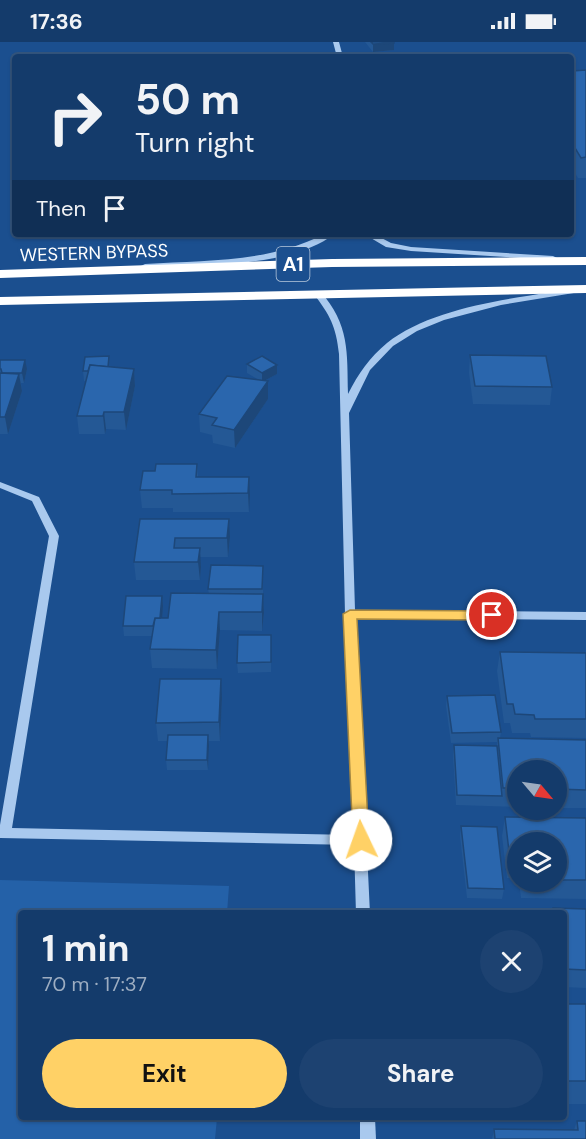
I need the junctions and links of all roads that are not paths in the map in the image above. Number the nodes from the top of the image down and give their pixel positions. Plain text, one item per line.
1 (324, 237) edge
2 (374, 237) edge
3 (586, 260) edge
4 (49, 272) junction
5 (0, 274) edge
6 (586, 289) edge
7 (317, 293) junction
8 (0, 301) edge
9 (344, 415) junction
10 (0, 485) edge
11 (350, 614) junction
12 (586, 616) edge
13 (2, 833) edge
14 (361, 840) junction
15 (363, 910) edge
16 (368, 1120) edge
17 (368, 1139) edge

1 - 4 street
2 - 3 street
3 - 4 highway, WESTERN BYPASS / A1
4 - 5 highway, WESTERN BYPASS / A1
6 - 7 highway, A1
6 - 9 street
7 - 8 highway, A1
7 - 9 street
9 - 11 street
10 - 13 street
11 - 12 street
11 - 14 street
13 - 14 street
14 - 15 street
16 - 17 street

